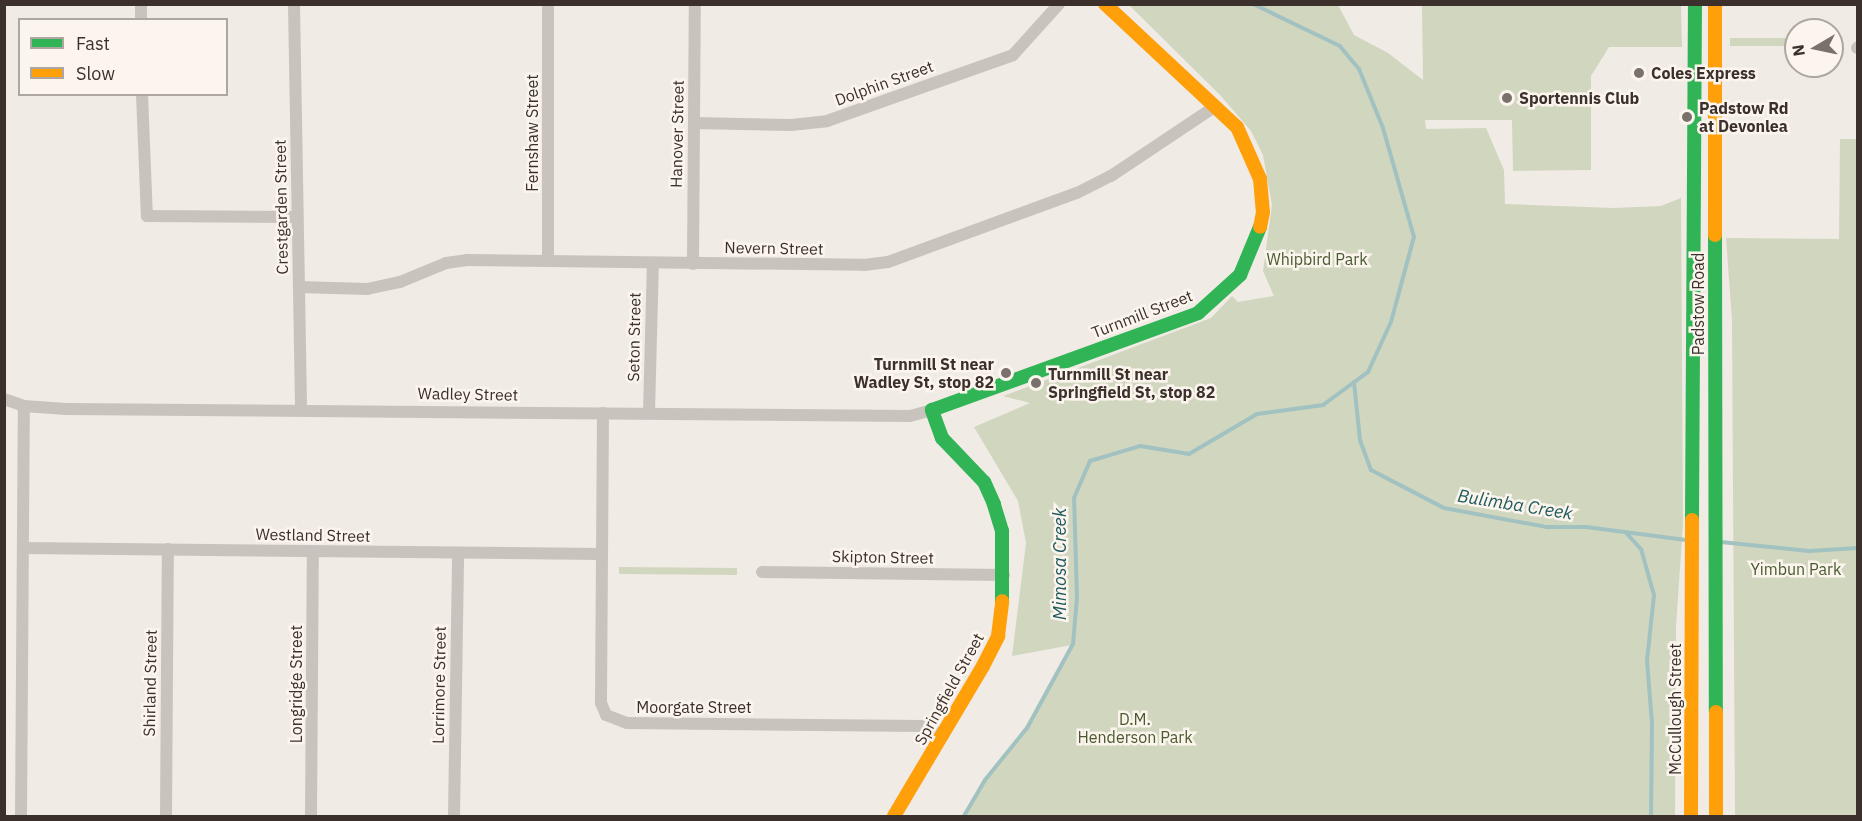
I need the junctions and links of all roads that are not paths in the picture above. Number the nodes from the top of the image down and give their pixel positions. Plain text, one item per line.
1 (294, 4) edge
2 (548, 4) edge
3 (695, 4) edge
4 (1059, 4) edge
5 (1105, 4) edge
6 (1695, 4) edge
7 (1715, 4) edge
8 (142, 96) edge
9 (1216, 106) junction
10 (694, 123) junction
11 (297, 218) junction
12 (548, 261) junction
13 (653, 264) junction
14 (693, 264) junction
15 (299, 287) junction
16 (4, 399) edge
17 (24, 406) junction
18 (301, 409) junction
19 (932, 410) junction
20 (603, 412) junction
21 (649, 412) junction
22 (24, 548) junction
23 (168, 549) junction
24 (313, 552) junction
25 (458, 553) junction
26 (601, 554) junction
27 (762, 572) dead end
28 (1004, 575) junction
29 (1691, 602) joint
30 (942, 735) junction
31 (21, 816) edge
32 (165, 816) edge
33 (311, 816) edge
34 (454, 816) edge
35 (894, 816) edge
36 (1691, 816) edge
37 (1716, 816) edge

1 - 11 street, Crestgarden Street
2 - 12 street, Fernshaw Street
3 - 10 street, Hanover Street
4 - 10 street, Dolphin Street
5 - 9 main road, Turnmill Street
6 - 29 main road, Padstow Road
7 - 37 main road, Padstow Road
8 - 11 street
9 - 14 street, Nevern Street
9 - 19 main road, Turnmill Street
10 - 14 street, Hanover Street
11 - 15 street, Crestgarden Street
12 - 13 street, Nevern Street
12 - 15 street, Nevern Street
13 - 14 street, Nevern Street
13 - 21 street, Seton Street
15 - 18 street, Crestgarden Street
16 - 17 street, Wadley Street
17 - 18 street, Wadley Street
17 - 22 street
18 - 20 street, Wadley Street
19 - 21 street, Wadley Street
19 - 28 main road, Springfield Street
20 - 21 street, Wadley Street
20 - 26 street, Moorgate Street
22 - 23 street, Westland Street
22 - 31 street
23 - 24 street, Westland Street
23 - 32 street, Shirland Street
24 - 25 street, Westland Street
24 - 33 street, Longridge Street
25 - 26 street, Westland Street
25 - 34 street, Lorrimore Street
26 - 30 street, Moorgate Street
27 - 28 street, Skipton Street
28 - 30 main road, Springfield Street
29 - 36 main road, McCullough Street
30 - 35 main road, Springfield Street

